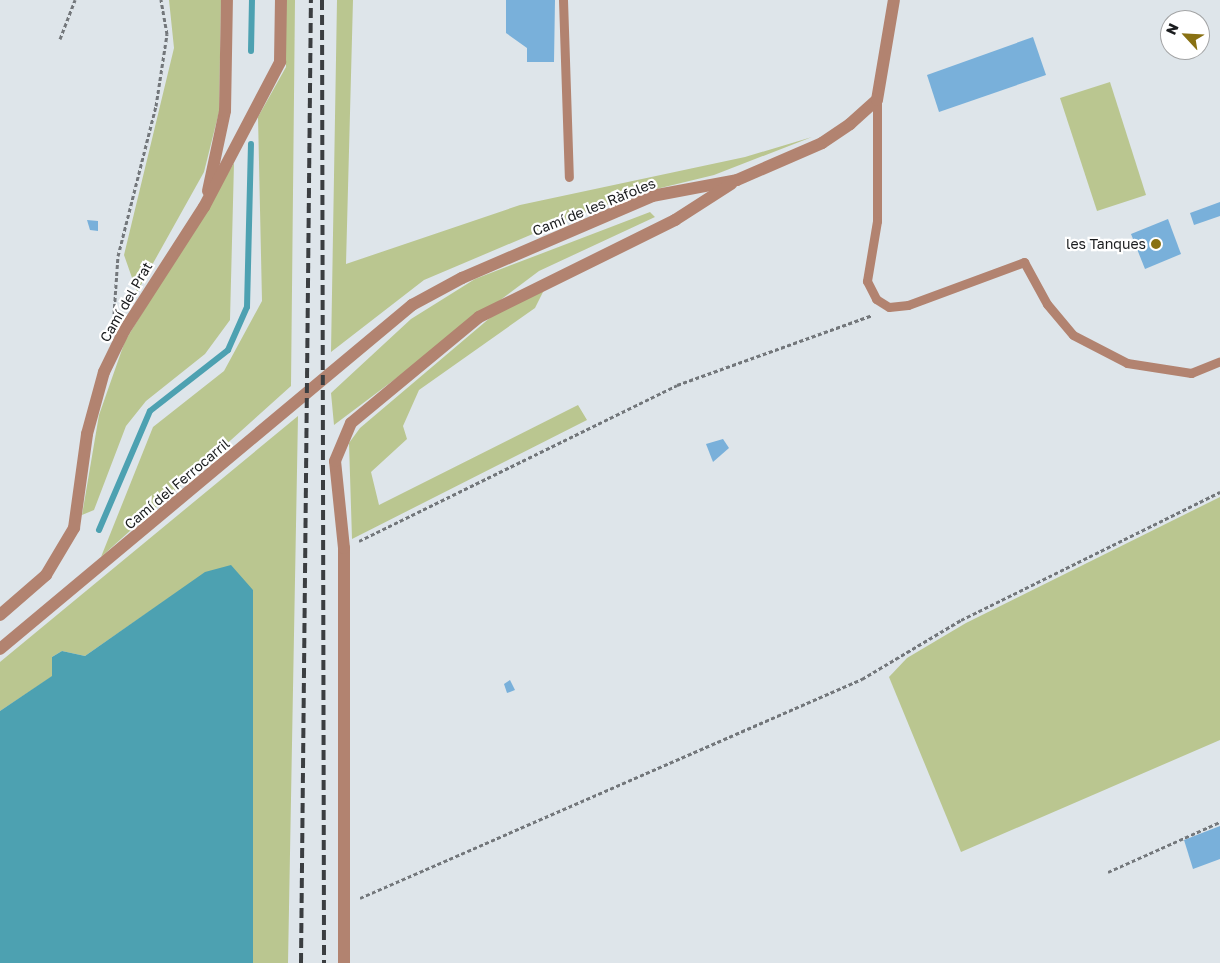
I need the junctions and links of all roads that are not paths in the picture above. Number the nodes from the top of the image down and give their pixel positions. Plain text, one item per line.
1 (227, 0) edge
2 (281, 0) edge
3 (563, 0) edge
4 (894, 0) edge
5 (877, 100) junction
6 (569, 177) dead end
7 (737, 180) junction
8 (204, 207) junction
9 (370, 338) joint
10 (1220, 361) edge
11 (0, 615) edge
12 (0, 649) edge
13 (344, 963) edge

1 - 8 street
2 - 8 street, Camí del Prat
3 - 6 lane
4 - 5 street
5 - 7 street, Camí de les Ràfoles
5 - 10 lane
7 - 9 street, Camí de les Ràfoles
7 - 13 street
8 - 11 street, Camí del Prat
9 - 12 street, Camí del Ferrocarril

